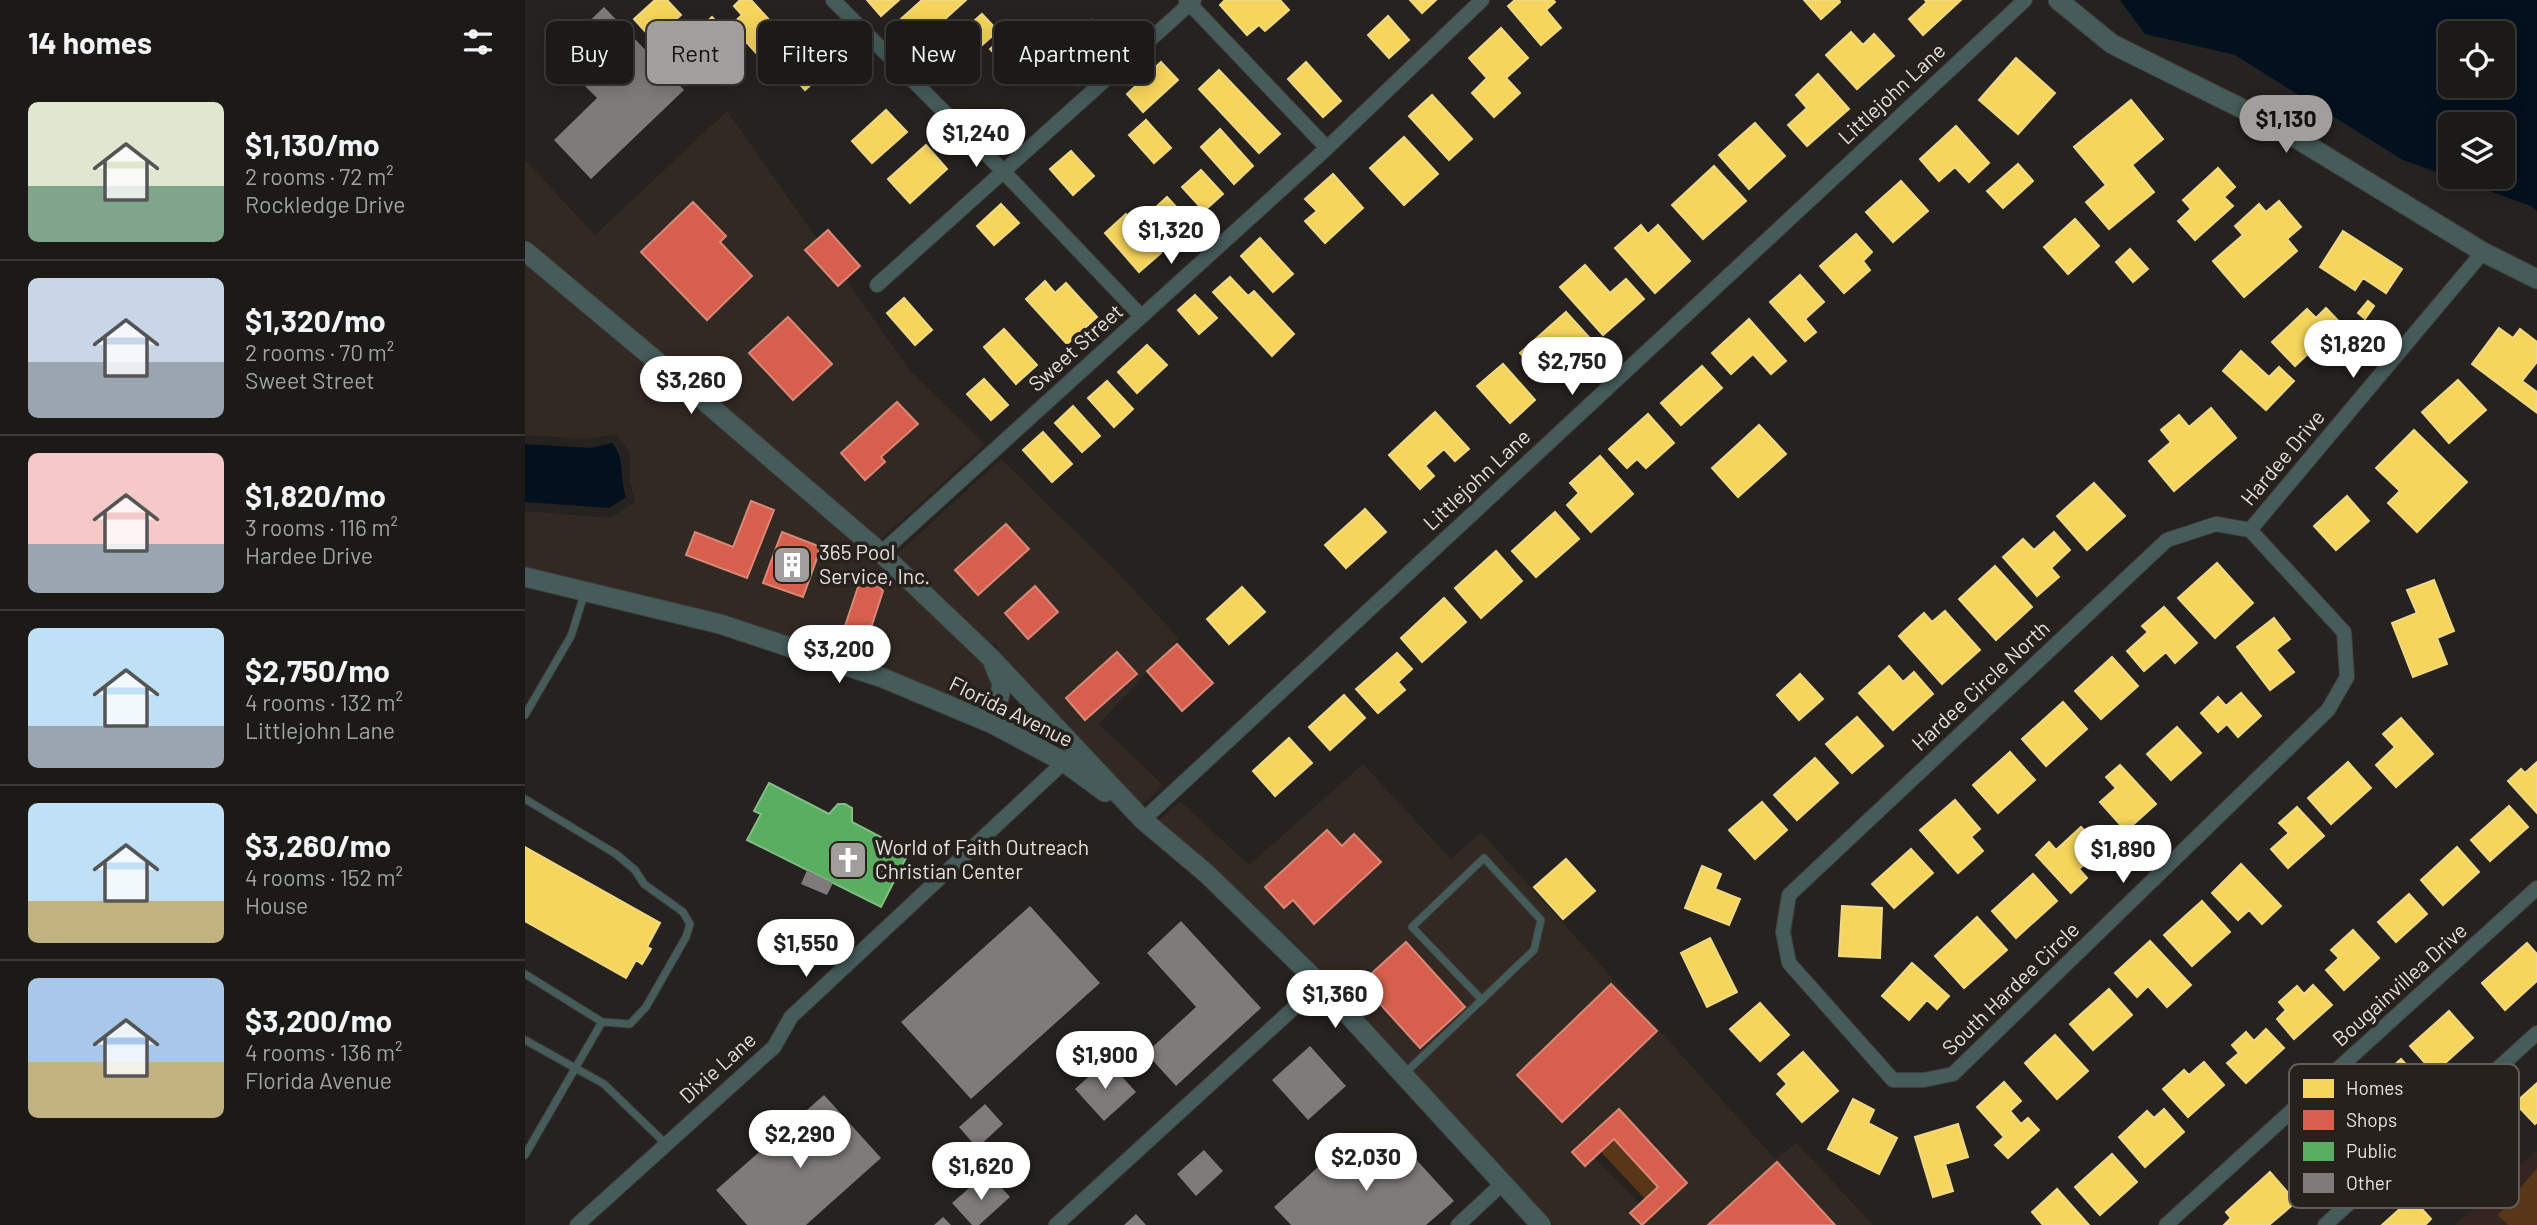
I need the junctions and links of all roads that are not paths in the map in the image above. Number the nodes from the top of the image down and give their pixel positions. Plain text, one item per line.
1 (833, 0) edge
2 (1482, 0) edge
3 (2025, 0) edge
4 (2058, 0) edge
5 (1190, 1) edge
6 (1327, 148) junction
7 (1002, 170) junction
8 (525, 251) edge
9 (2483, 252) junction
10 (2537, 279) edge
11 (877, 285) dead end
12 (1141, 316) junction
13 (2250, 530) junction
14 (881, 554) junction
15 (525, 577) edge
16 (585, 591) junction
17 (991, 657) junction
18 (525, 715) edge
19 (993, 724) junction
20 (1064, 762) junction
21 (525, 799) edge
22 (1143, 820) junction
23 (2537, 888) edge
24 (1783, 932) joint
25 (525, 974) edge
26 (1320, 984) junction
27 (1482, 1000) junction
28 (602, 1022) junction
29 (2537, 1033) edge
30 (525, 1041) edge
31 (2343, 1064) edge
32 (2503, 1064) edge
33 (573, 1069) junction
34 (1403, 1075) junction
35 (2289, 1113) edge
36 (665, 1143) junction
37 (525, 1155) edge
38 (1503, 1184) junction
39 (2344, 1208) edge
40 (577, 1225) edge
41 (1056, 1225) edge
42 (1458, 1225) edge
43 (1541, 1225) edge
44 (2166, 1225) edge
45 (2325, 1225) edge

1 - 7 street
2 - 6 street, Sweet Street
3 - 22 street, Littlejohn Lane
4 - 9 street
5 - 6 street
5 - 7 street
6 - 12 street, Sweet Street
7 - 11 street
7 - 12 street
8 - 14 street
9 - 10 street
9 - 13 street, Hardee Drive
12 - 14 street, Sweet Street
13 - 24 street, Hardee Circle North
13 - 24 street, South Hardee Circle
14 - 17 street
15 - 16 street, Florida Avenue
16 - 18 lane
16 - 19 street, Florida Avenue
17 - 19 street
17 - 22 street
19 - 20 street, Florida Avenue
20 - 22 street, Florida Avenue
20 - 36 street, Dixie Lane
21 - 28 lane
22 - 26 street
23 - 31 street, Bougainvillea Drive
25 - 28 lane
26 - 34 street
26 - 41 street
27 - 27 lane
27 - 34 lane
28 - 33 lane
29 - 32 street
30 - 33 lane
33 - 36 lane
33 - 37 lane
34 - 38 street
35 - 44 street, Bougainvillea Drive
36 - 40 street, Dixie Lane
38 - 42 street
38 - 43 street
39 - 45 street

